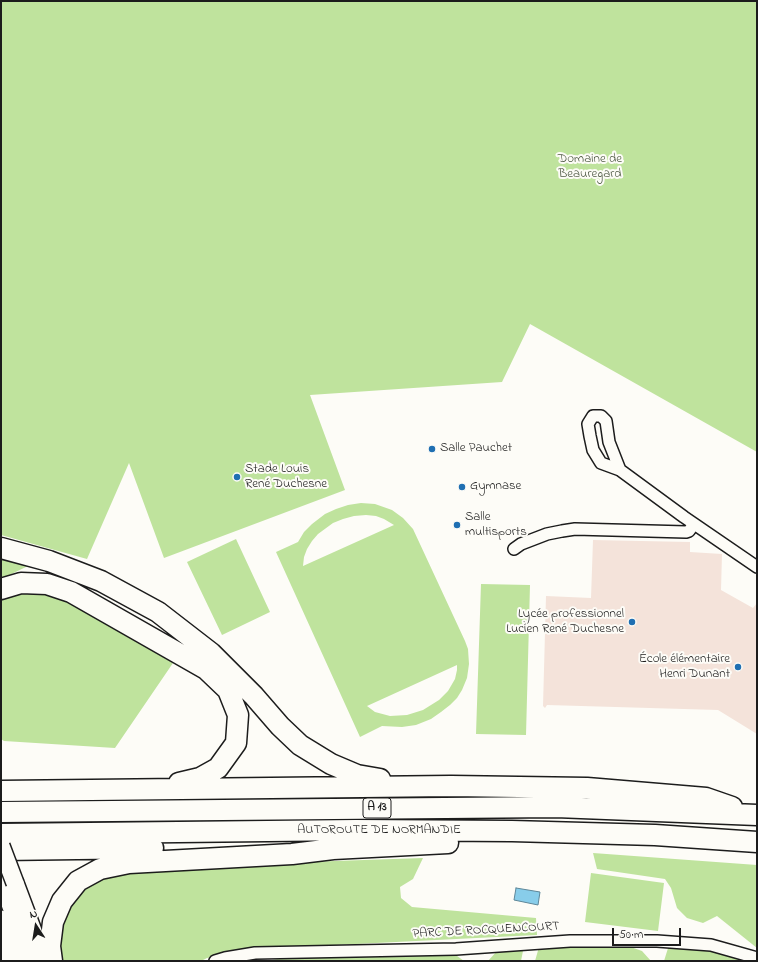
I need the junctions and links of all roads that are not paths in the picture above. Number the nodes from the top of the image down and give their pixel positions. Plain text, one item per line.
1 (620, 470) junction
2 (694, 524) junction
3 (1, 548) edge
4 (514, 549) dead end
5 (757, 567) edge
6 (1, 589) edge
7 (451, 786) junction
8 (136, 790) junction
9 (1, 791) edge
10 (1, 812) edge
11 (755, 814) edge
12 (512, 831) junction
13 (1, 834) edge
14 (757, 842) edge
15 (1, 846) edge
16 (333, 849) junction
17 (1, 850) edge
18 (7, 880) edge
19 (1, 919) edge
20 (1, 945) edge
21 (757, 958) edge
22 (3, 961) edge
23 (15, 961) edge
24 (30, 961) edge
25 (42, 961) edge
26 (52, 961) edge
27 (215, 961) edge

1 - 1 street
1 - 2 street
2 - 4 street
2 - 5 street
3 - 7 highway
6 - 8 highway
7 - 8 highway
7 - 11 highway
8 - 9 highway
10 - 11 highway, AUTOROUTE DE NORMANDIE / A 13
12 - 13 highway, AUTOROUTE DE NORMANDIE / A 13
12 - 14 highway, AUTOROUTE DE NORMANDIE / A 13
12 - 16 highway
15 - 18 main road, bridge
16 - 17 highway
16 - 26 highway
18 - 24 highway
18 - 25 main road
19 - 23 main road
20 - 22 highway
21 - 27 street, PARC DE ROCQUENCOURT

